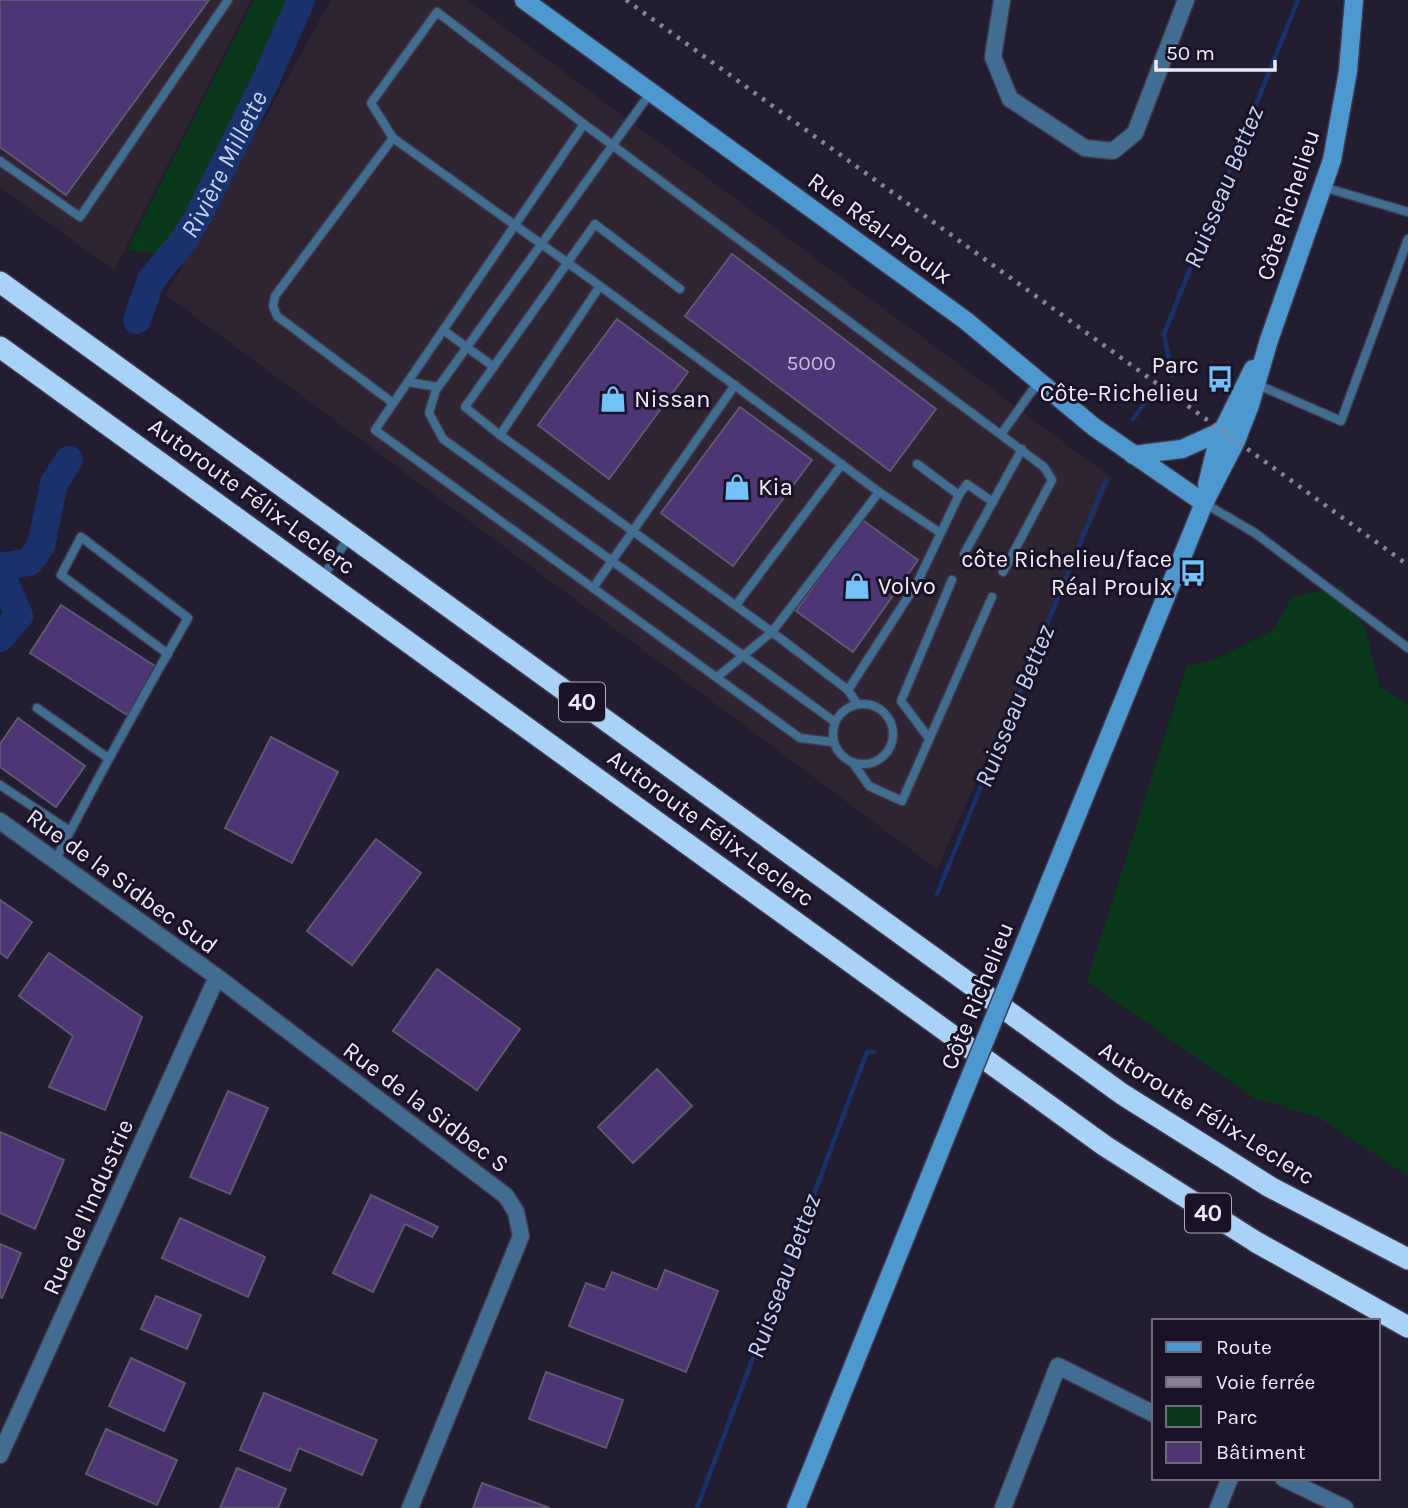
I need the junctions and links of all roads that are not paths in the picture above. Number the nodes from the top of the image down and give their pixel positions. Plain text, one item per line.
1 (228, 0) edge
2 (524, 0) edge
3 (1002, 0) edge
4 (1186, 0) edge
5 (1354, 0) edge
6 (651, 92) junction
7 (584, 124) junction
8 (393, 138) junction
9 (613, 145) junction
10 (0, 161) edge
11 (1323, 187) junction
12 (1408, 212) edge
13 (514, 227) junction
14 (1408, 239) edge
15 (542, 243) junction
16 (568, 261) junction
17 (0, 282) edge
18 (600, 286) junction
19 (680, 289) dead end
20 (443, 330) junction
21 (1269, 340) junction
22 (468, 345) junction
23 (0, 347) edge
24 (494, 367) junction
25 (1039, 381) junction
26 (408, 382) junction
27 (1256, 384) junction
28 (735, 385) junction
29 (438, 387) junction
30 (393, 403) junction
31 (1222, 431) junction
32 (1002, 433) junction
33 (500, 435) junction
34 (1022, 449) junction
35 (1132, 455) junction
36 (842, 464) junction
37 (917, 464) dead end
38 (879, 492) junction
39 (959, 495) junction
40 (993, 502) junction
41 (1203, 502) junction
42 (634, 531) junction
43 (939, 532) junction
44 (350, 535) junction
45 (964, 554) dead end
46 (612, 561) junction
47 (1003, 572) dead end
48 (322, 578) junction
49 (953, 580) dead end
50 (593, 587) junction
51 (992, 597) dead end
52 (736, 606) junction
53 (772, 632) junction
54 (1408, 648) edge
55 (168, 654) junction
56 (743, 656) junction
57 (717, 677) junction
58 (848, 690) junction
59 (857, 704) junction
60 (37, 708) dead end
61 (835, 722) junction
62 (928, 737) junction
63 (833, 741) junction
64 (107, 758) junction
65 (853, 764) junction
66 (0, 785) edge
67 (0, 821) edge
68 (69, 831) junction
69 (55, 861) junction
70 (217, 977) junction
71 (1408, 1259) edge
72 (1408, 1327) edge
73 (1152, 1413) edge
74 (0, 1455) edge
75 (1229, 1480) edge
76 (1287, 1480) edge
77 (410, 1508) edge
78 (796, 1508) edge
79 (1003, 1508) edge
80 (1218, 1508) edge
81 (1345, 1508) edge

1 - 10 lane
2 - 6 street, Rue Réal-Proulx
3 - 4 street
5 - 11 street, Côte Richelieu
6 - 9 lane
6 - 25 street, Rue Réal-Proulx
7 - 8 lane
7 - 9 lane
7 - 13 lane
8 - 13 lane
8 - 30 lane
9 - 15 lane
9 - 32 lane
11 - 12 lane
11 - 21 street, Côte Richelieu
13 - 15 lane
13 - 20 lane
14 - 27 lane
15 - 16 lane
15 - 22 lane
16 - 18 lane
16 - 19 lane
16 - 24 lane
17 - 44 highway, Autoroute Félix-Leclerc / 40
18 - 28 lane
18 - 33 lane
20 - 22 lane
20 - 26 lane
21 - 27 street, Côte Richelieu
21 - 31 street, Côte Richelieu
22 - 24 lane
22 - 29 lane
23 - 48 highway, Autoroute Félix-Leclerc / 40
24 - 33 lane
25 - 32 lane
25 - 35 street, Rue Réal-Proulx
26 - 29 lane
26 - 30 lane
27 - 41 street, Côte Richelieu
28 - 36 lane
28 - 42 lane
29 - 46 lane
30 - 50 lane
31 - 35 street
31 - 41 street, Côte Richelieu
32 - 34 lane
33 - 42 lane
34 - 40 lane
34 - 47 lane
35 - 41 street, Rue Réal-Proulx
36 - 38 lane
36 - 52 lane
37 - 39 lane
38 - 43 lane
38 - 53 lane
39 - 40 lane
39 - 43 lane
40 - 45 lane
41 - 54 lane
41 - 78 street, Côte Richelieu, bridge
42 - 46 lane
42 - 52 lane
43 - 58 lane
44 - 48 lane
44 - 71 highway, Autoroute Félix-Leclerc / 40
46 - 50 lane
46 - 56 lane
48 - 72 highway, Autoroute Félix-Leclerc / 40
49 - 62 lane
50 - 57 lane
51 - 62 lane
52 - 53 lane
53 - 56 lane
53 - 58 lane
55 - 55 lane
55 - 64 lane
56 - 57 lane
56 - 61 lane
57 - 63 lane
58 - 59 lane
59 - 61 lane
59 - 65 lane
60 - 64 lane
61 - 63 lane
62 - 65 lane
63 - 65 lane
64 - 68 lane
66 - 68 lane
67 - 69 street, Rue de la Sidbec Sud
68 - 69 lane
69 - 70 street, Rue de la Sidbec Sud
70 - 74 street, Rue de l'Industrie
70 - 77 street, Rue de la Sidbec S
73 - 79 street
75 - 80 street
76 - 81 street

